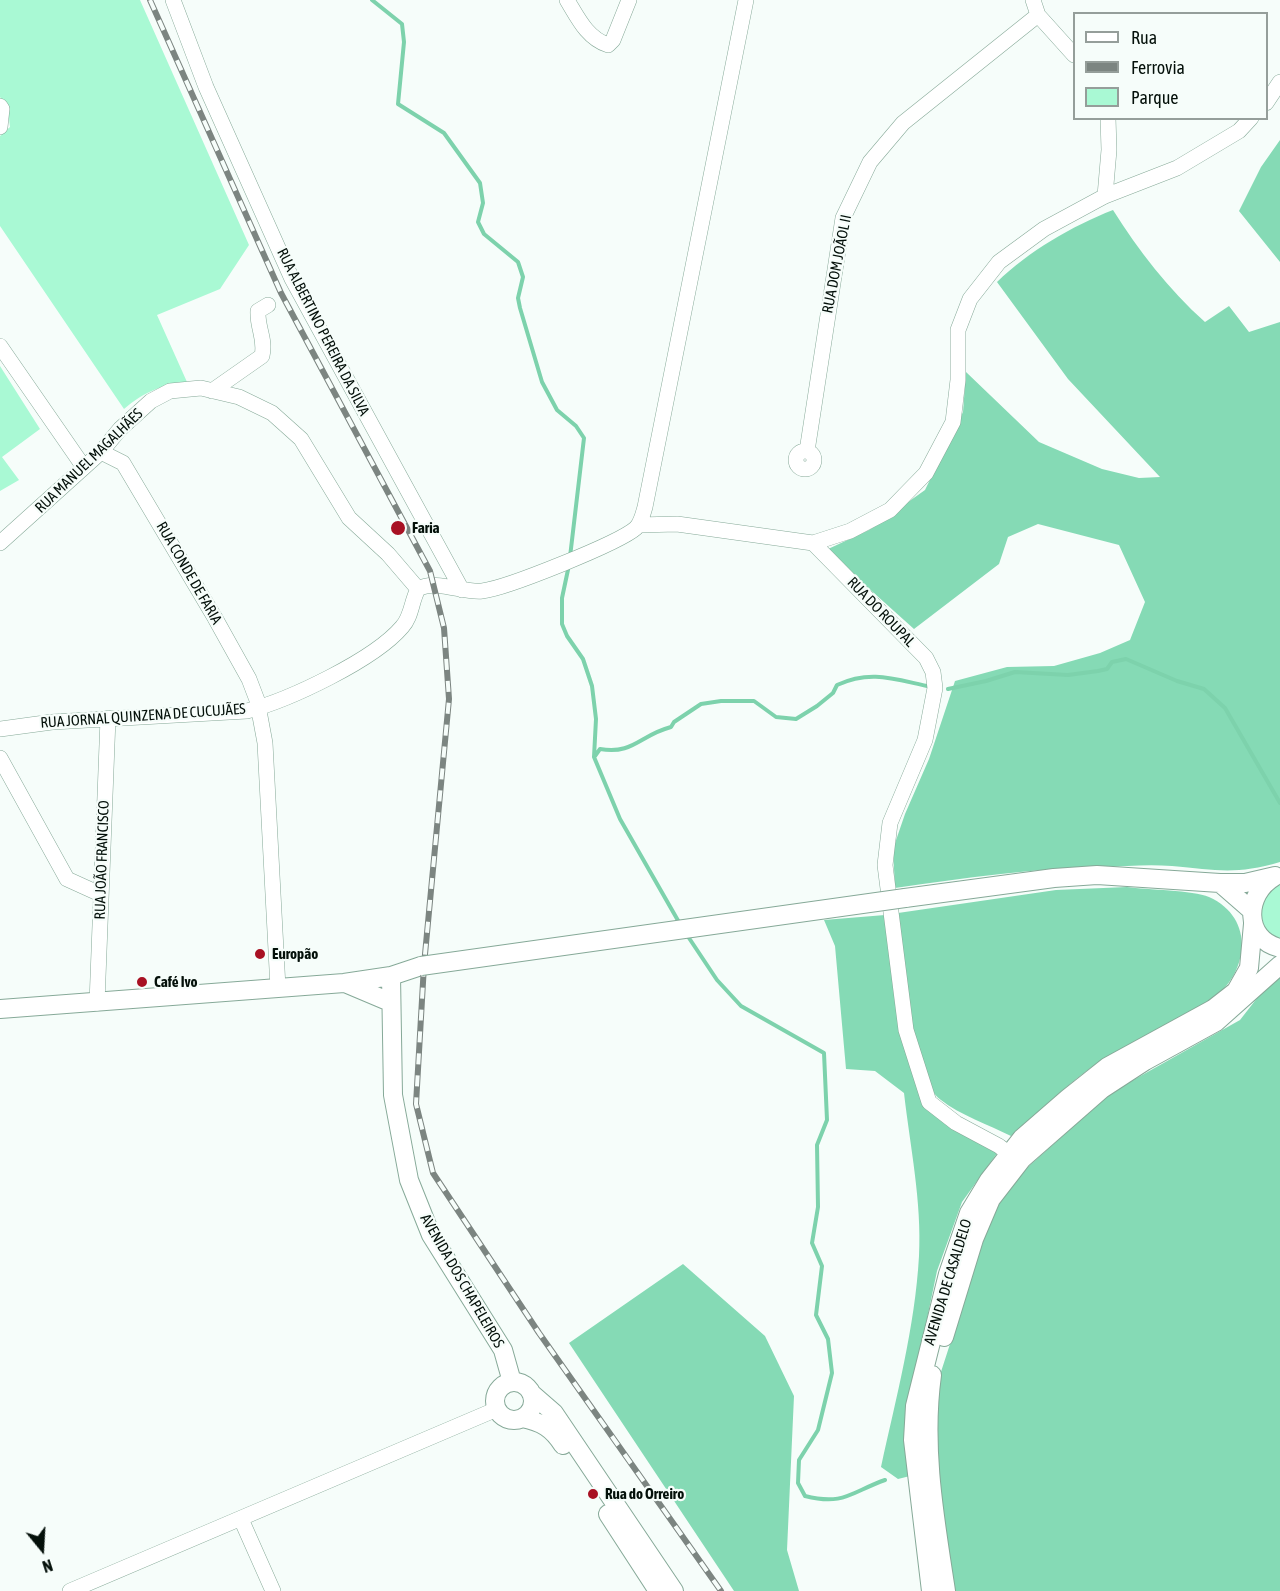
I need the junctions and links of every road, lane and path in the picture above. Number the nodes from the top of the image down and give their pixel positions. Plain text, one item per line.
1 (173, 0) edge
2 (567, 0) edge
3 (629, 0) edge
4 (746, 0) edge
5 (1036, 7) edge
6 (1073, 54) edge
7 (1280, 82) edge
8 (1268, 100) edge
9 (0, 106) edge
10 (1108, 120) edge
11 (1249, 120) edge
12 (0, 127) edge
13 (1105, 195) junction
14 (268, 305) dead end
15 (0, 346) edge
16 (212, 391) junction
17 (807, 451) dead end
18 (101, 452) junction
19 (82, 466) junction
20 (639, 525) junction
21 (0, 543) edge
22 (813, 543) junction
23 (418, 590) junction
24 (462, 590) junction
25 (259, 708) junction
26 (108, 718) junction
27 (0, 729) edge
28 (0, 758) edge
29 (1277, 875) edge
30 (1220, 883) junction
31 (100, 894) junction
32 (1252, 917) junction
33 (1280, 948) edge
34 (1280, 965) edge
35 (391, 976) junction
36 (344, 983) junction
37 (278, 988) junction
38 (390, 1002) junction
39 (97, 1003) junction
40 (0, 1009) edge
41 (1009, 1154) junction
42 (512, 1382) junction
43 (531, 1393) junction
44 (497, 1409) junction
45 (522, 1418) junction
46 (241, 1519) junction
47 (70, 1591) edge
48 (273, 1591) edge
49 (658, 1591) edge
50 (674, 1591) edge
51 (931, 1591) edge
52 (946, 1591) edge

1 - 24 street, RUA ALBERTINO PEREIRA DA SILVA
2 - 3 street
4 - 20 street
5 - 6 street
5 - 17 street, RUA DOM JOÃOL II
7 - 8 street
9 - 12 street
10 - 13 street
11 - 13 street
13 - 22 street
14 - 16 street
15 - 19 street
16 - 18 street, RUA MANUEL MAGALHÃES
16 - 23 street, RUA MANUEL MAGALHÃES
18 - 19 street, RUA MANUEL MAGALHÃES
18 - 25 street, RUA CONDE DE FARIA
19 - 21 street, RUA MANUEL MAGALHÃES
20 - 22 street
20 - 24 street
22 - 41 street, RUA DO ROUPAL
23 - 24 street
23 - 25 street, RUA JORNAL QUINZENA DE CUCUJÃES
25 - 26 street, RUA JORNAL QUINZENA DE CUCUJÃES
25 - 37 street, RUA CONDE DE FARIA
26 - 27 street, RUA JORNAL QUINZENA DE CUCUJÃES
26 - 31 street, RUA JOÃO FRANCISCO
28 - 31 street
29 - 30 street
29 - 32 street
30 - 32 street
30 - 35 street, bridge
31 - 39 street, RUA JOÃO FRANCISCO
32 - 33 street
32 - 41 street, AVENIDA DE CASALDELO
34 - 52 street, AVENIDA DE CASALDELO
35 - 36 street
35 - 38 street, AVENIDA DOS CHAPELEIROS
36 - 37 street
36 - 38 street
37 - 39 street
38 - 42 street, AVENIDA DOS CHAPELEIROS
39 - 40 street
41 - 51 street, AVENIDA DE CASALDELO
42 - 43 street
42 - 44 street
43 - 45 street
43 - 50 street
44 - 45 street
44 - 46 street
45 - 49 street
46 - 47 street
46 - 48 street

